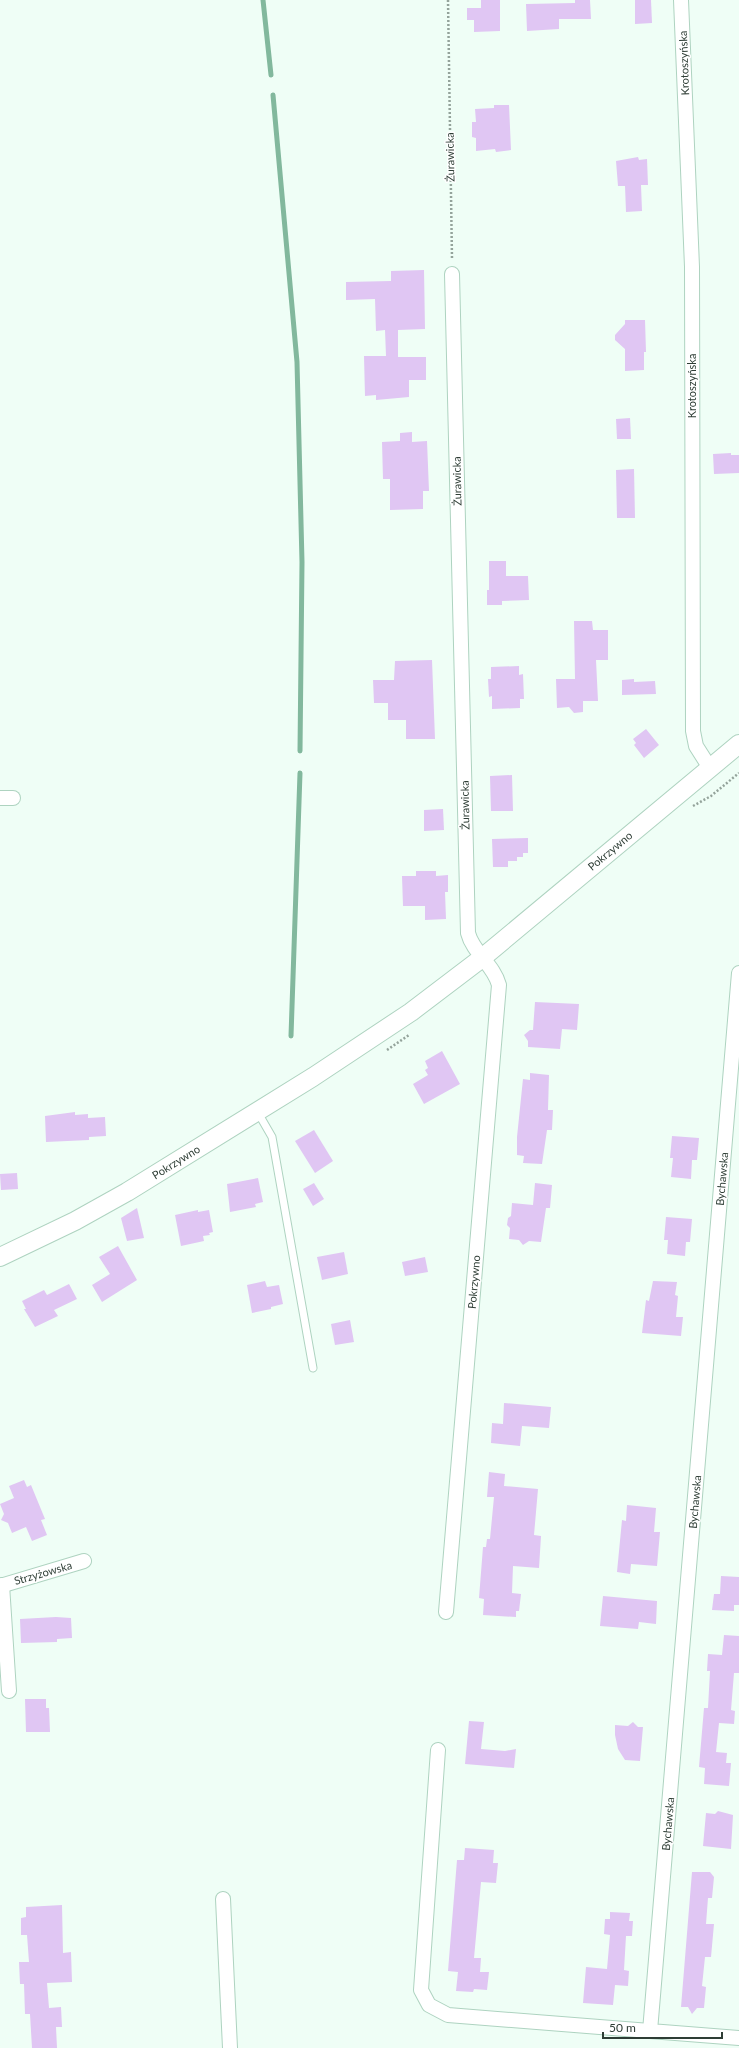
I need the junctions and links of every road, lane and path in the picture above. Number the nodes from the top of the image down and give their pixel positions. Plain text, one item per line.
1 (448, 0) edge
2 (681, 0) edge
3 (452, 274) joint
4 (739, 744) edge
5 (710, 768) junction
6 (482, 958) junction
7 (739, 972) edge
8 (257, 1111) junction
9 (0, 1257) edge
10 (313, 1368) dead end
11 (84, 1561) dead end
12 (1, 1586) edge
13 (446, 1612) dead end
14 (9, 1691) dead end
15 (438, 1750) dead end
16 (223, 1899) dead end
17 (650, 2031) junction
18 (739, 2038) edge
19 (230, 2048) edge

1 - 3 path, Żurawicka
2 - 5 street, Krotoszyńska
3 - 6 street, Żurawicka
4 - 5 street, Pokrzywno
5 - 6 street, Pokrzywno
6 - 8 street, Pokrzywno
6 - 13 street, Pokrzywno
7 - 17 street, Bychawska
8 - 9 street, Pokrzywno
8 - 10 lane
11 - 12 street, Strzyżowska
12 - 14 street, Strzyżowska
15 - 17 street
16 - 19 street
17 - 18 street

